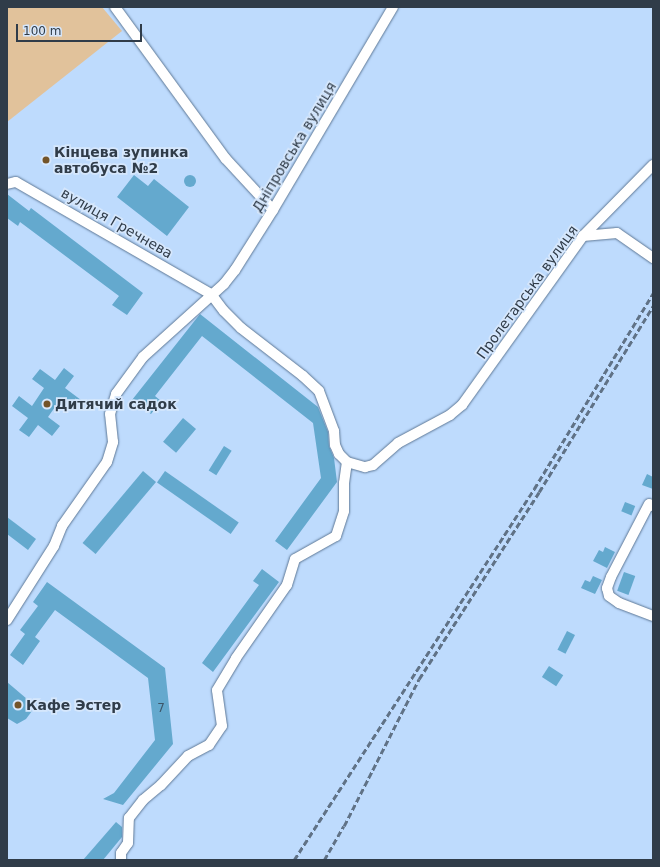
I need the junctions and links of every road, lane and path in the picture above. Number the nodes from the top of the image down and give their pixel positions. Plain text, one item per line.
1 (115, 7) edge
2 (393, 7) edge
3 (653, 165) edge
4 (7, 184) edge
5 (273, 210) junction
6 (582, 236) junction
7 (653, 258) edge
8 (211, 294) junction
9 (347, 462) junction
10 (651, 505) edge
11 (653, 616) edge
12 (7, 620) edge
13 (121, 860) edge

1 - 5 street
2 - 5 street, Дніпровська вулиця
3 - 6 street, Пролетарська вулиця
4 - 8 street, вулиця Гречнева
5 - 8 street, Дніпровська вулиця
6 - 7 street
6 - 9 street, Пролетарська вулиця
8 - 9 street
8 - 12 street, Дніпровська вулиця
9 - 13 street
10 - 11 street

